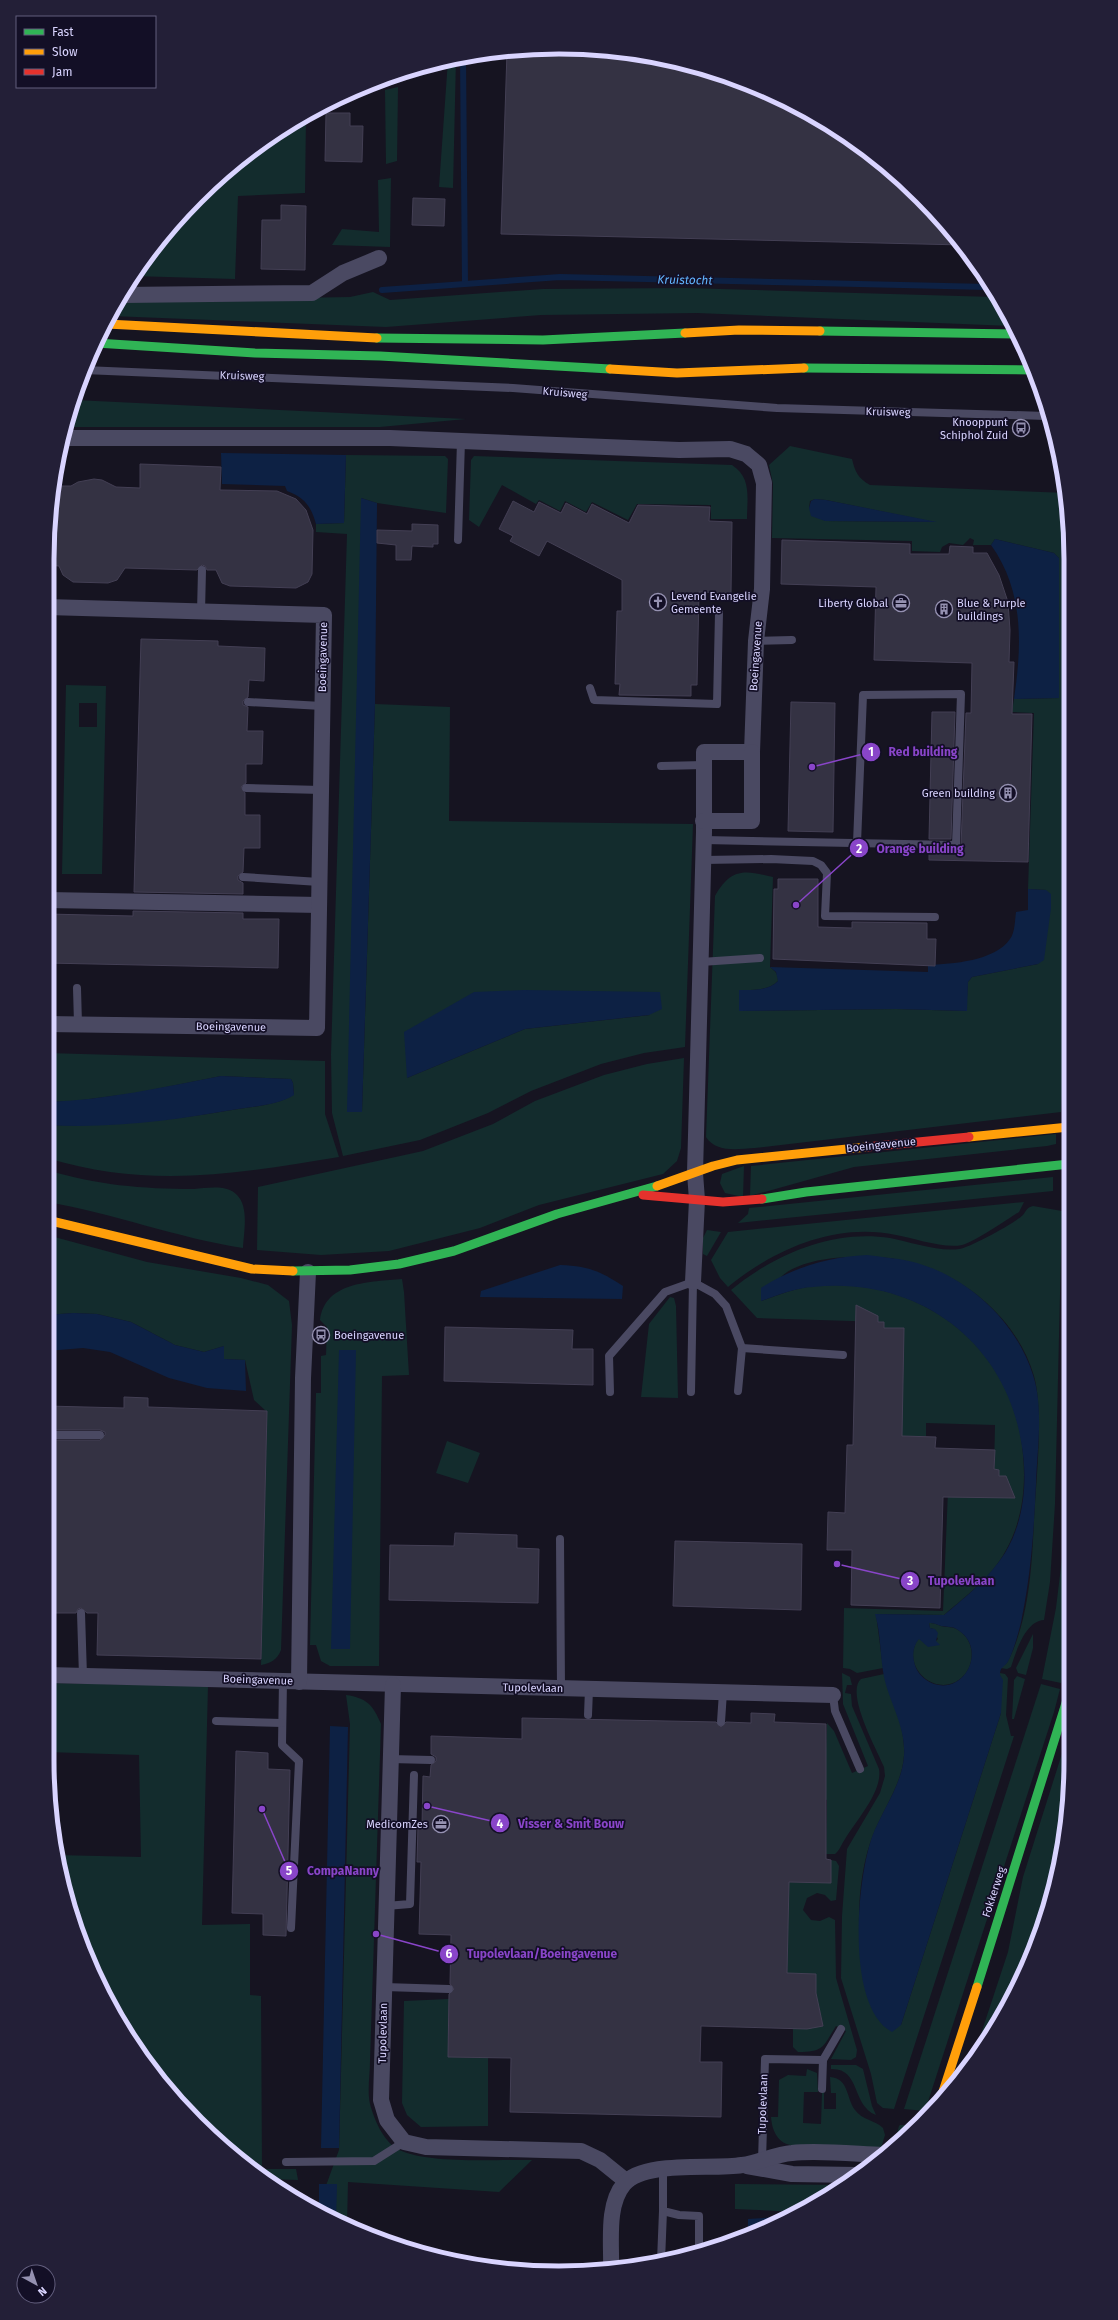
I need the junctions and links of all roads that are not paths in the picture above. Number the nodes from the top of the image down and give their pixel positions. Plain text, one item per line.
1 (379, 258) dead end
2 (129, 295) edge
3 (112, 324) edge
4 (1011, 334) edge
5 (103, 343) edge
6 (90, 370) edge
7 (1027, 370) edge
8 (1043, 416) edge
9 (69, 438) edge
10 (462, 441) junction
11 (458, 540) dead end
12 (202, 570) dead end
13 (54, 607) edge
14 (201, 612) junction
15 (719, 613) dead end
16 (792, 640) dead end
17 (756, 641) junction
18 (590, 688) dead end
19 (248, 702) dead end
20 (322, 706) junction
21 (752, 752) junction
22 (704, 765) junction
23 (661, 766) dead end
24 (246, 788) dead end
25 (321, 790) junction
26 (703, 821) junction
27 (704, 840) junction
28 (857, 844) junction
29 (703, 860) junction
30 (243, 877) dead end
31 (319, 882) junction
32 (54, 900) edge
33 (319, 905) junction
34 (935, 917) dead end
35 (760, 958) dead end
36 (701, 962) junction
37 (77, 988) dead end
38 (54, 1024) edge
39 (78, 1024) junction
40 (1064, 1127) edge
41 (1064, 1165) edge
42 (695, 1173) junction
43 (634, 1194) junction
44 (697, 1200) junction
45 (54, 1222) edge
46 (308, 1272) junction
47 (693, 1282) junction
48 (742, 1348) junction
49 (843, 1355) dead end
50 (738, 1391) dead end
51 (610, 1392) dead end
52 (691, 1392) dead end
53 (54, 1435) edge
54 (100, 1436) dead end
55 (560, 1539) dead end
56 (81, 1613) dead end
57 (54, 1675) edge
58 (83, 1676) junction
59 (291, 1681) junction
60 (393, 1685) junction
61 (561, 1689) junction
62 (589, 1689) junction
63 (723, 1692) junction
64 (832, 1695) joint
65 (1064, 1711) edge
66 (588, 1715) dead end
67 (216, 1721) dead end
68 (721, 1722) dead end
69 (282, 1723) junction
70 (390, 1759) junction
71 (431, 1760) dead end
72 (860, 1769) dead end
73 (414, 1775) dead end
74 (386, 1906) junction
75 (291, 1928) dead end
76 (384, 1987) junction
77 (450, 1989) dead end
78 (841, 2029) dead end
79 (823, 2060) junction
80 (822, 2089) dead end
81 (943, 2089) edge
82 (404, 2142) junction
83 (875, 2155) edge
84 (286, 2162) dead end
85 (762, 2164) junction
86 (663, 2169) junction
87 (847, 2176) edge
88 (626, 2181) junction
89 (663, 2211) junction
90 (699, 2246) edge
91 (660, 2256) edge
92 (611, 2263) edge

1 - 2 street
3 - 4 main road
5 - 7 main road
6 - 8 lane, Kruisweg
9 - 10 street
10 - 11 lane
10 - 17 street, Boeingavenue
12 - 14 lane
13 - 14 street, Boeingavenue
14 - 20 street, Boeingavenue
15 - 18 lane
16 - 17 lane
17 - 21 street, Boeingavenue
19 - 20 lane
20 - 25 street, Boeingavenue
21 - 22 street
21 - 26 street, Boeingavenue
22 - 23 lane
22 - 26 street
24 - 25 lane
25 - 31 street, Boeingavenue
26 - 27 street
27 - 28 lane
27 - 29 street
28 - 28 lane
29 - 34 lane
29 - 36 street
30 - 31 lane
31 - 33 street, Boeingavenue
32 - 33 street
33 - 39 street, Boeingavenue
35 - 36 lane
36 - 42 street
37 - 39 lane
38 - 39 street, Boeingavenue
40 - 42 main road, Boeingavenue
41 - 44 main road, Boeingavenue
42 - 43 main road, Boeingavenue
42 - 44 street
43 - 44 main road, Boeingavenue
43 - 46 main road, Boeingavenue
44 - 47 street
45 - 46 main road, Boeingavenue
46 - 59 street, Boeingavenue
47 - 48 lane
47 - 51 lane
47 - 52 lane
48 - 49 lane
48 - 50 lane
53 - 54 lane
55 - 61 lane
56 - 58 lane
57 - 58 street, Boeingavenue
58 - 59 street, Boeingavenue
59 - 60 street, Tupolevlaan
59 - 69 lane
60 - 61 street, Tupolevlaan
60 - 70 street, Tupolevlaan
61 - 62 street, Tupolevlaan
62 - 63 street, Tupolevlaan
62 - 66 lane
63 - 64 street, Tupolevlaan
63 - 68 lane
64 - 72 lane, Tupolevlaan
65 - 81 main road, Fokkerweg
67 - 69 lane
69 - 75 lane
70 - 71 lane
70 - 74 street, Tupolevlaan
73 - 74 lane
74 - 76 street, Tupolevlaan
76 - 77 lane
76 - 82 street, Tupolevlaan
78 - 79 lane
79 - 80 lane
79 - 85 lane, Tupolevlaan
82 - 84 lane
82 - 88 street
83 - 85 street
85 - 86 street
85 - 87 street
86 - 88 street
86 - 89 lane
88 - 92 street
89 - 90 lane
89 - 91 lane

